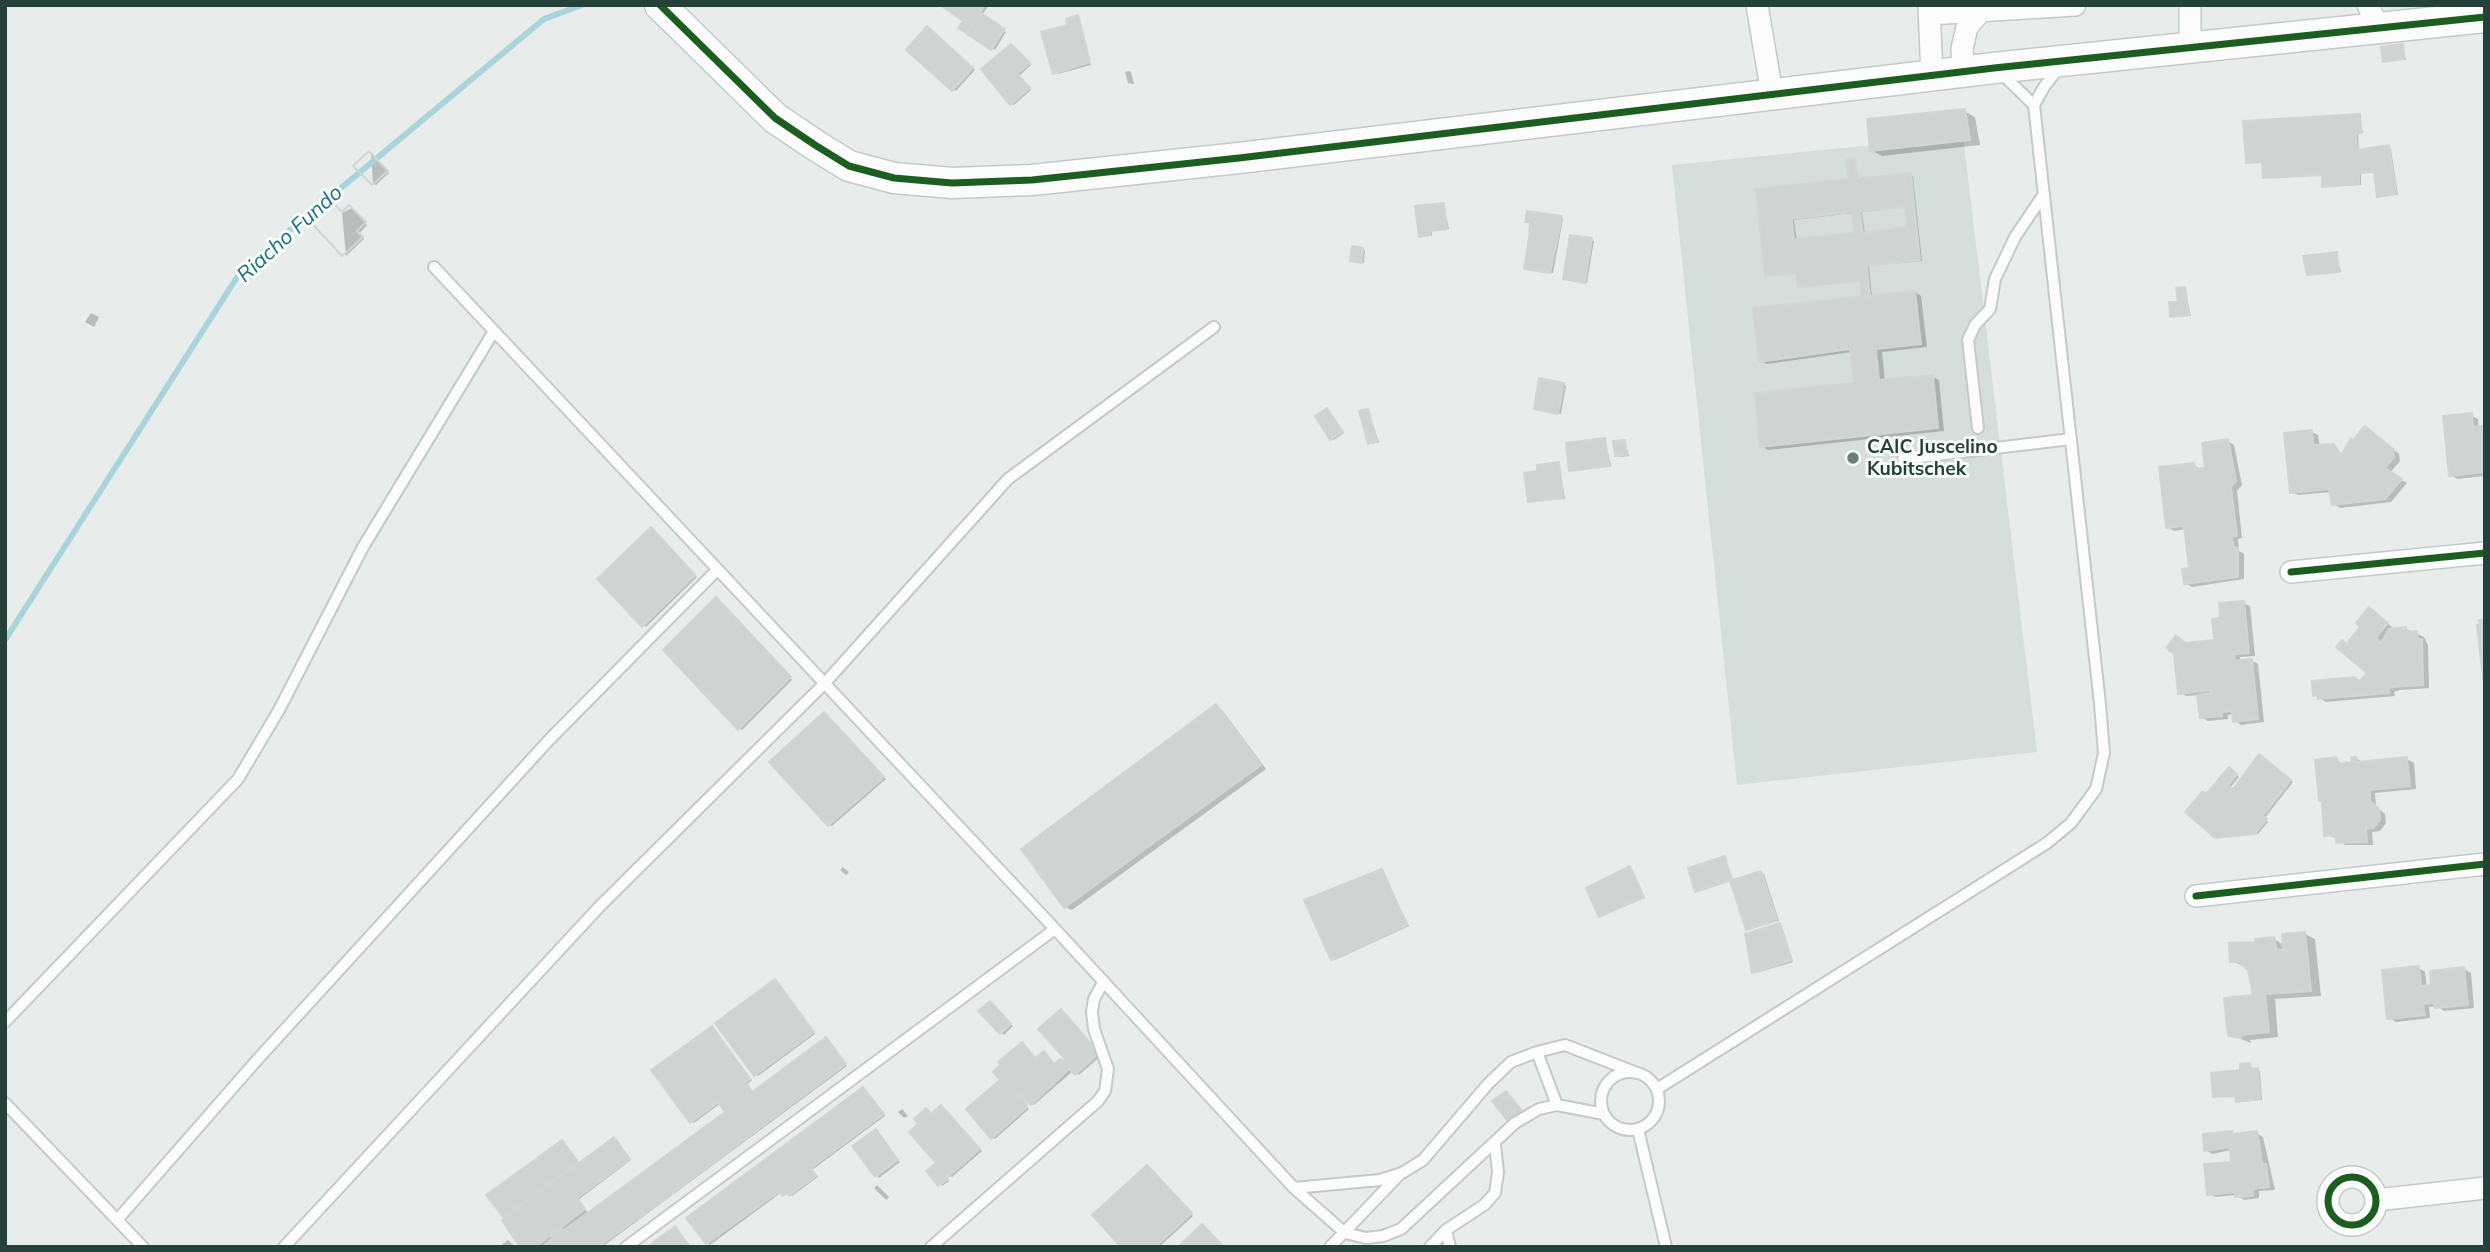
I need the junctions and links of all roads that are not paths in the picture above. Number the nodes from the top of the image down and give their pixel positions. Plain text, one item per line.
1 (660, 5) edge
2 (1757, 5) edge
3 (2075, 5) edge
4 (2190, 5) edge
5 (1929, 10) edge
6 (1980, 12) junction
7 (2373, 16) edge
8 (2485, 17) edge
9 (2190, 47) junction
10 (2068, 60) junction
11 (1994, 68) junction
12 (1964, 72) junction
13 (1932, 77) junction
14 (1772, 94) junction
15 (2034, 105) junction
16 (2044, 194) junction
17 (434, 267) dead end
18 (1213, 327) dead end
19 (494, 331) junction
20 (1978, 428) dead end
21 (2071, 439) junction
22 (1903, 460) dead end
23 (2485, 554) edge
24 (716, 571) junction
25 (2291, 572) dead end
26 (825, 683) junction
27 (2485, 864) edge
28 (2196, 896) dead end
29 (1055, 929) junction
30 (1104, 981) junction
31 (5, 1023) edge
32 (1537, 1052) junction
33 (1637, 1073) junction
34 (1657, 1089) junction
35 (5, 1103) edge
36 (1557, 1105) junction
37 (1604, 1114) junction
38 (1638, 1129) junction
39 (1495, 1144) junction
40 (1402, 1173) junction
41 (1294, 1188) junction
42 (2485, 1188) edge
43 (2376, 1200) dead end
44 (118, 1219) junction
45 (1446, 1230) junction
46 (1345, 1233) junction
47 (1334, 1246) edge
48 (144, 1247) edge
49 (284, 1247) edge
50 (626, 1247) edge
51 (931, 1247) edge
52 (1430, 1247) edge
53 (1450, 1247) edge
54 (1666, 1247) edge

1 - 14 street
2 - 14 street
3 - 6 street
4 - 9 street
5 - 6 street
5 - 13 street
6 - 12 street
7 - 8 street
7 - 9 street
9 - 10 street
10 - 11 street
10 - 15 lane
11 - 12 street
11 - 15 lane
12 - 13 street
13 - 14 street
15 - 16 lane
16 - 20 lane
16 - 21 lane
17 - 19 lane
18 - 26 lane
19 - 24 lane
19 - 31 lane
21 - 22 lane
21 - 34 lane
23 - 25 street
24 - 26 lane
24 - 44 lane
26 - 29 lane
26 - 49 lane
27 - 28 street
29 - 30 lane
29 - 50 lane
30 - 41 lane
30 - 51 lane
32 - 33 lane
32 - 36 lane
32 - 40 lane
33 - 34 lane
33 - 37 lane
34 - 38 lane
35 - 44 lane
36 - 37 lane
36 - 39 lane
37 - 38 lane
38 - 54 lane
39 - 45 lane
39 - 46 lane
40 - 41 lane
40 - 46 lane
41 - 46 lane
42 - 43 street
44 - 48 lane
45 - 52 lane
45 - 53 lane
46 - 47 lane

